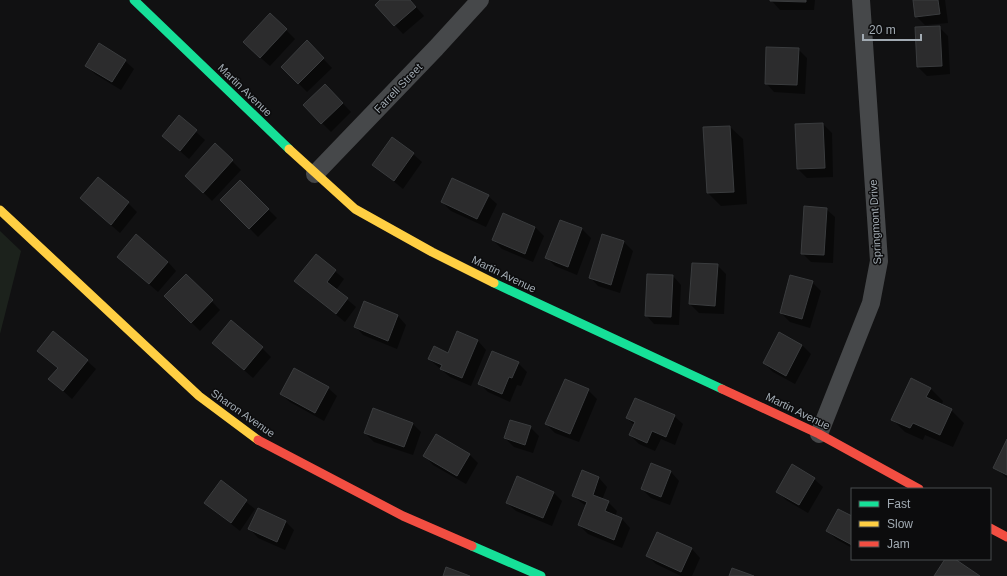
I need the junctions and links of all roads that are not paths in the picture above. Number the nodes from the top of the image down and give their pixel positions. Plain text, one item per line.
1 (134, 0) edge
2 (480, 0) edge
3 (861, 0) edge
4 (315, 174) junction
5 (0, 210) edge
6 (819, 434) junction
7 (917, 488) edge
8 (991, 529) edge
9 (1007, 538) edge
10 (541, 576) edge

1 - 4 street, Martin Avenue
2 - 4 street, Farrell Street
3 - 6 street, Springmont Drive
4 - 6 street, Martin Avenue
5 - 10 street, Sharon Avenue
6 - 7 street, Martin Avenue
8 - 9 street

